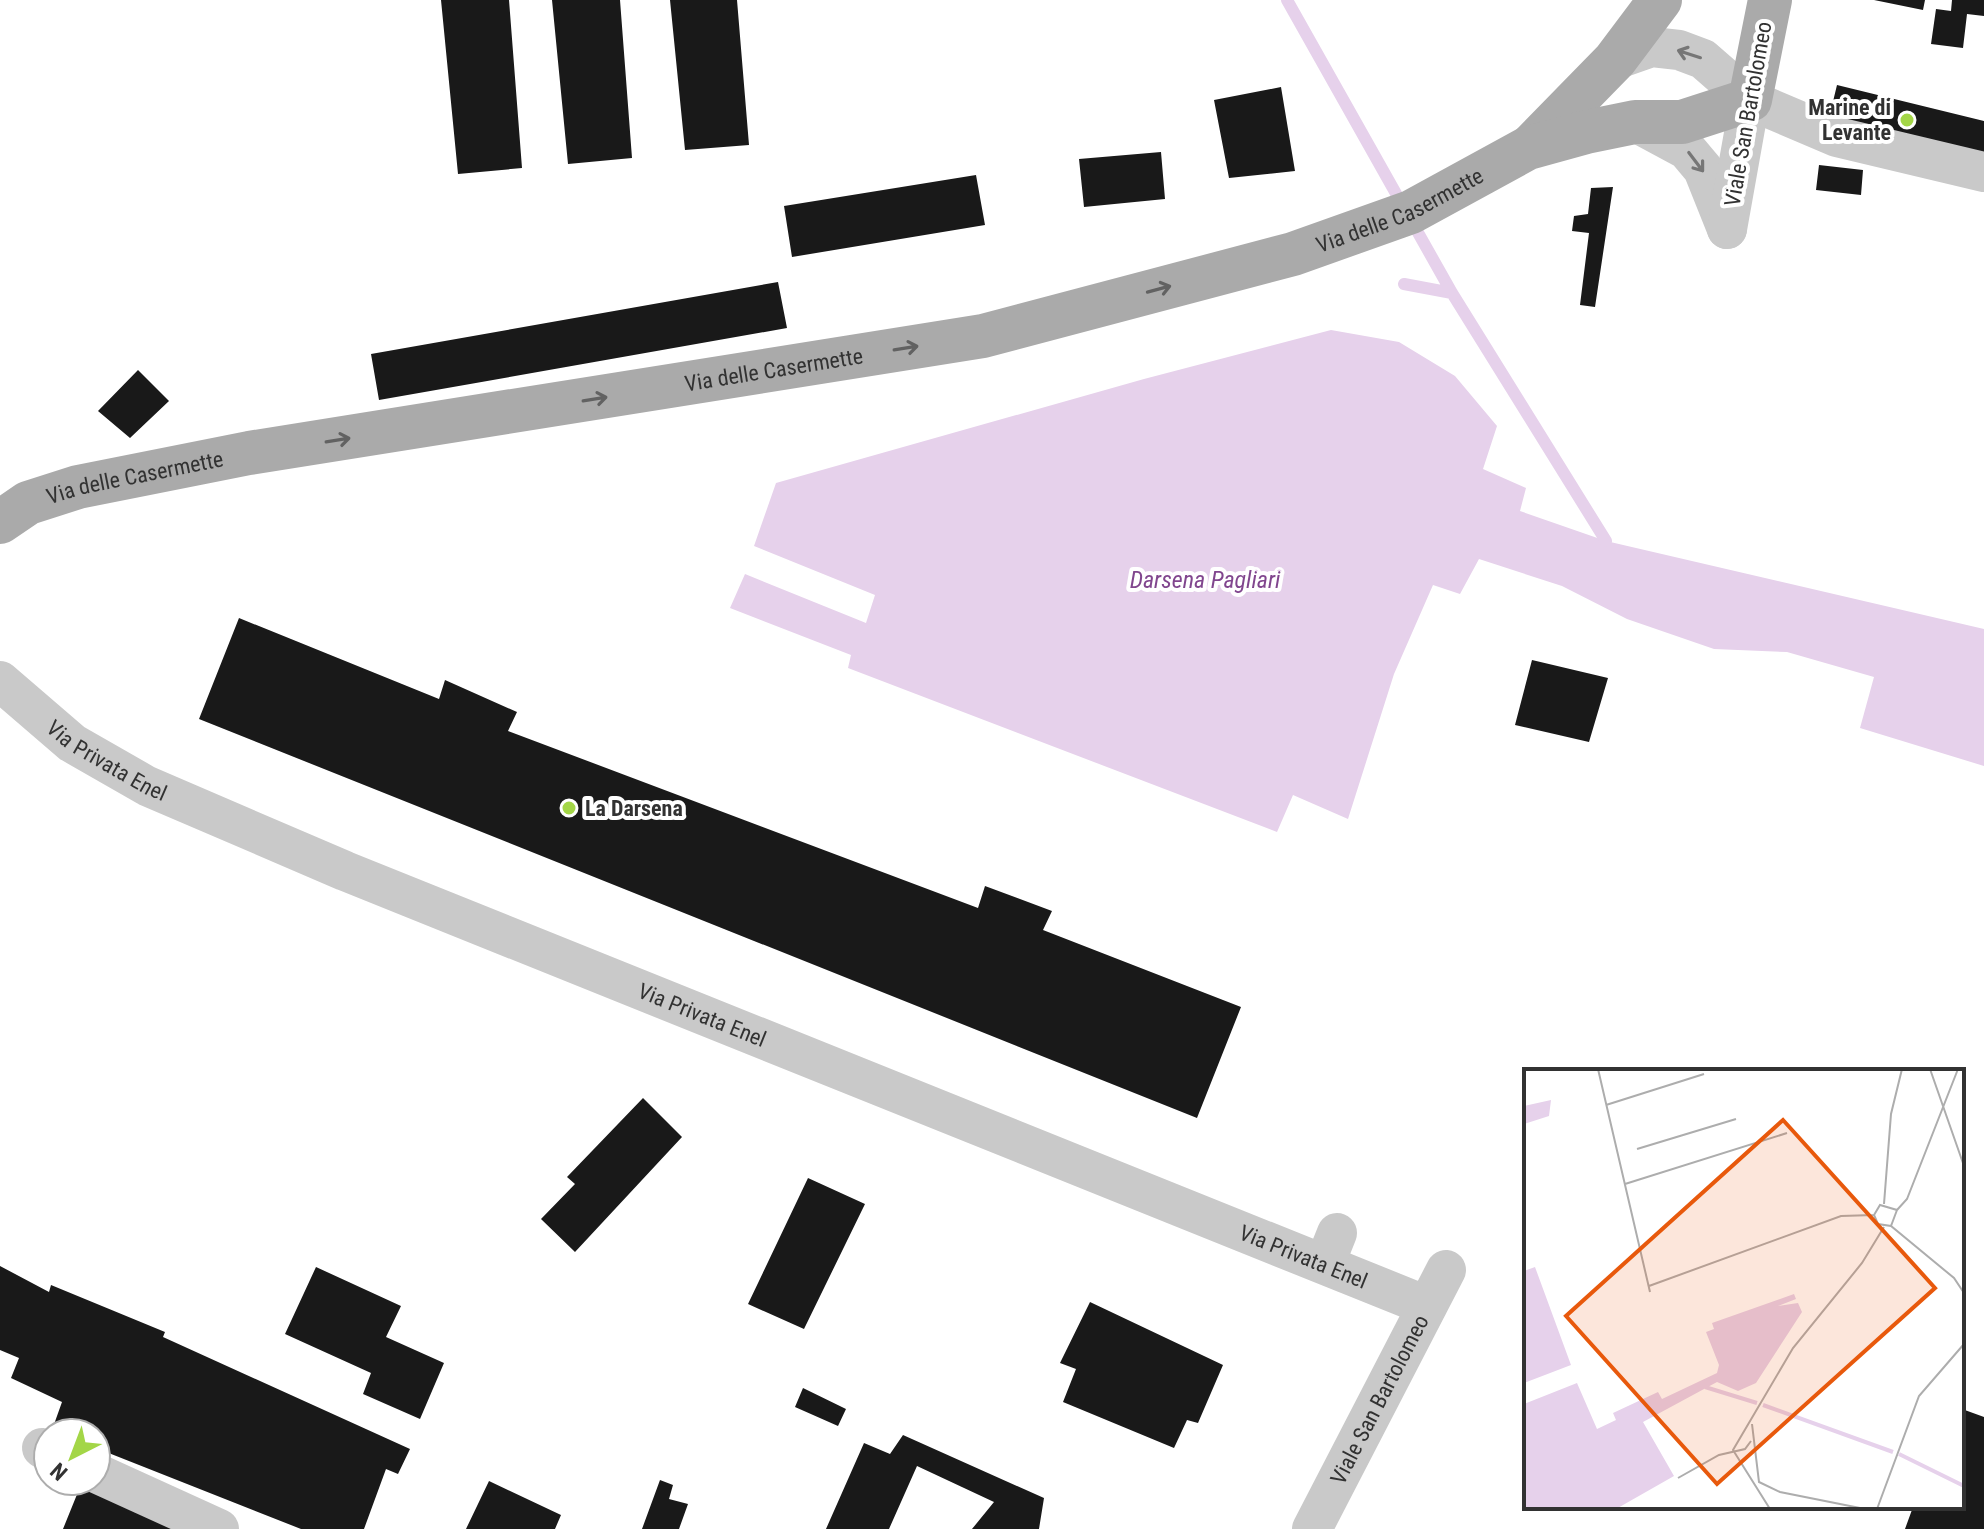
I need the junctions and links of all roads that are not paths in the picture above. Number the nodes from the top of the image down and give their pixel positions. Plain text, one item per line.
1 (1660, 0) edge
2 (1770, 0) edge
3 (1615, 60) junction
4 (1750, 100) junction
5 (1635, 122) junction
6 (1528, 148) junction
7 (1984, 172) edge
8 (0, 522) edge
9 (0, 681) edge
10 (1446, 1270) dead end
11 (1427, 1306) junction
12 (112, 1480) edge
13 (219, 1529) edge
14 (1312, 1529) edge

1 - 3 main road
2 - 4 main road, Viale San Bartolomeo
4 -> 3 street
3 - 6 main road
4 - 5 main road
5 -> 4 street, Viale San Bartolomeo
4 - 7 street
5 - 6 main road
8 -> 6 main road, Via delle Casermette
9 - 11 street, Via Privata Enel
10 - 11 street, Viale San Bartolomeo
11 - 14 street, Viale San Bartolomeo
12 - 13 street

